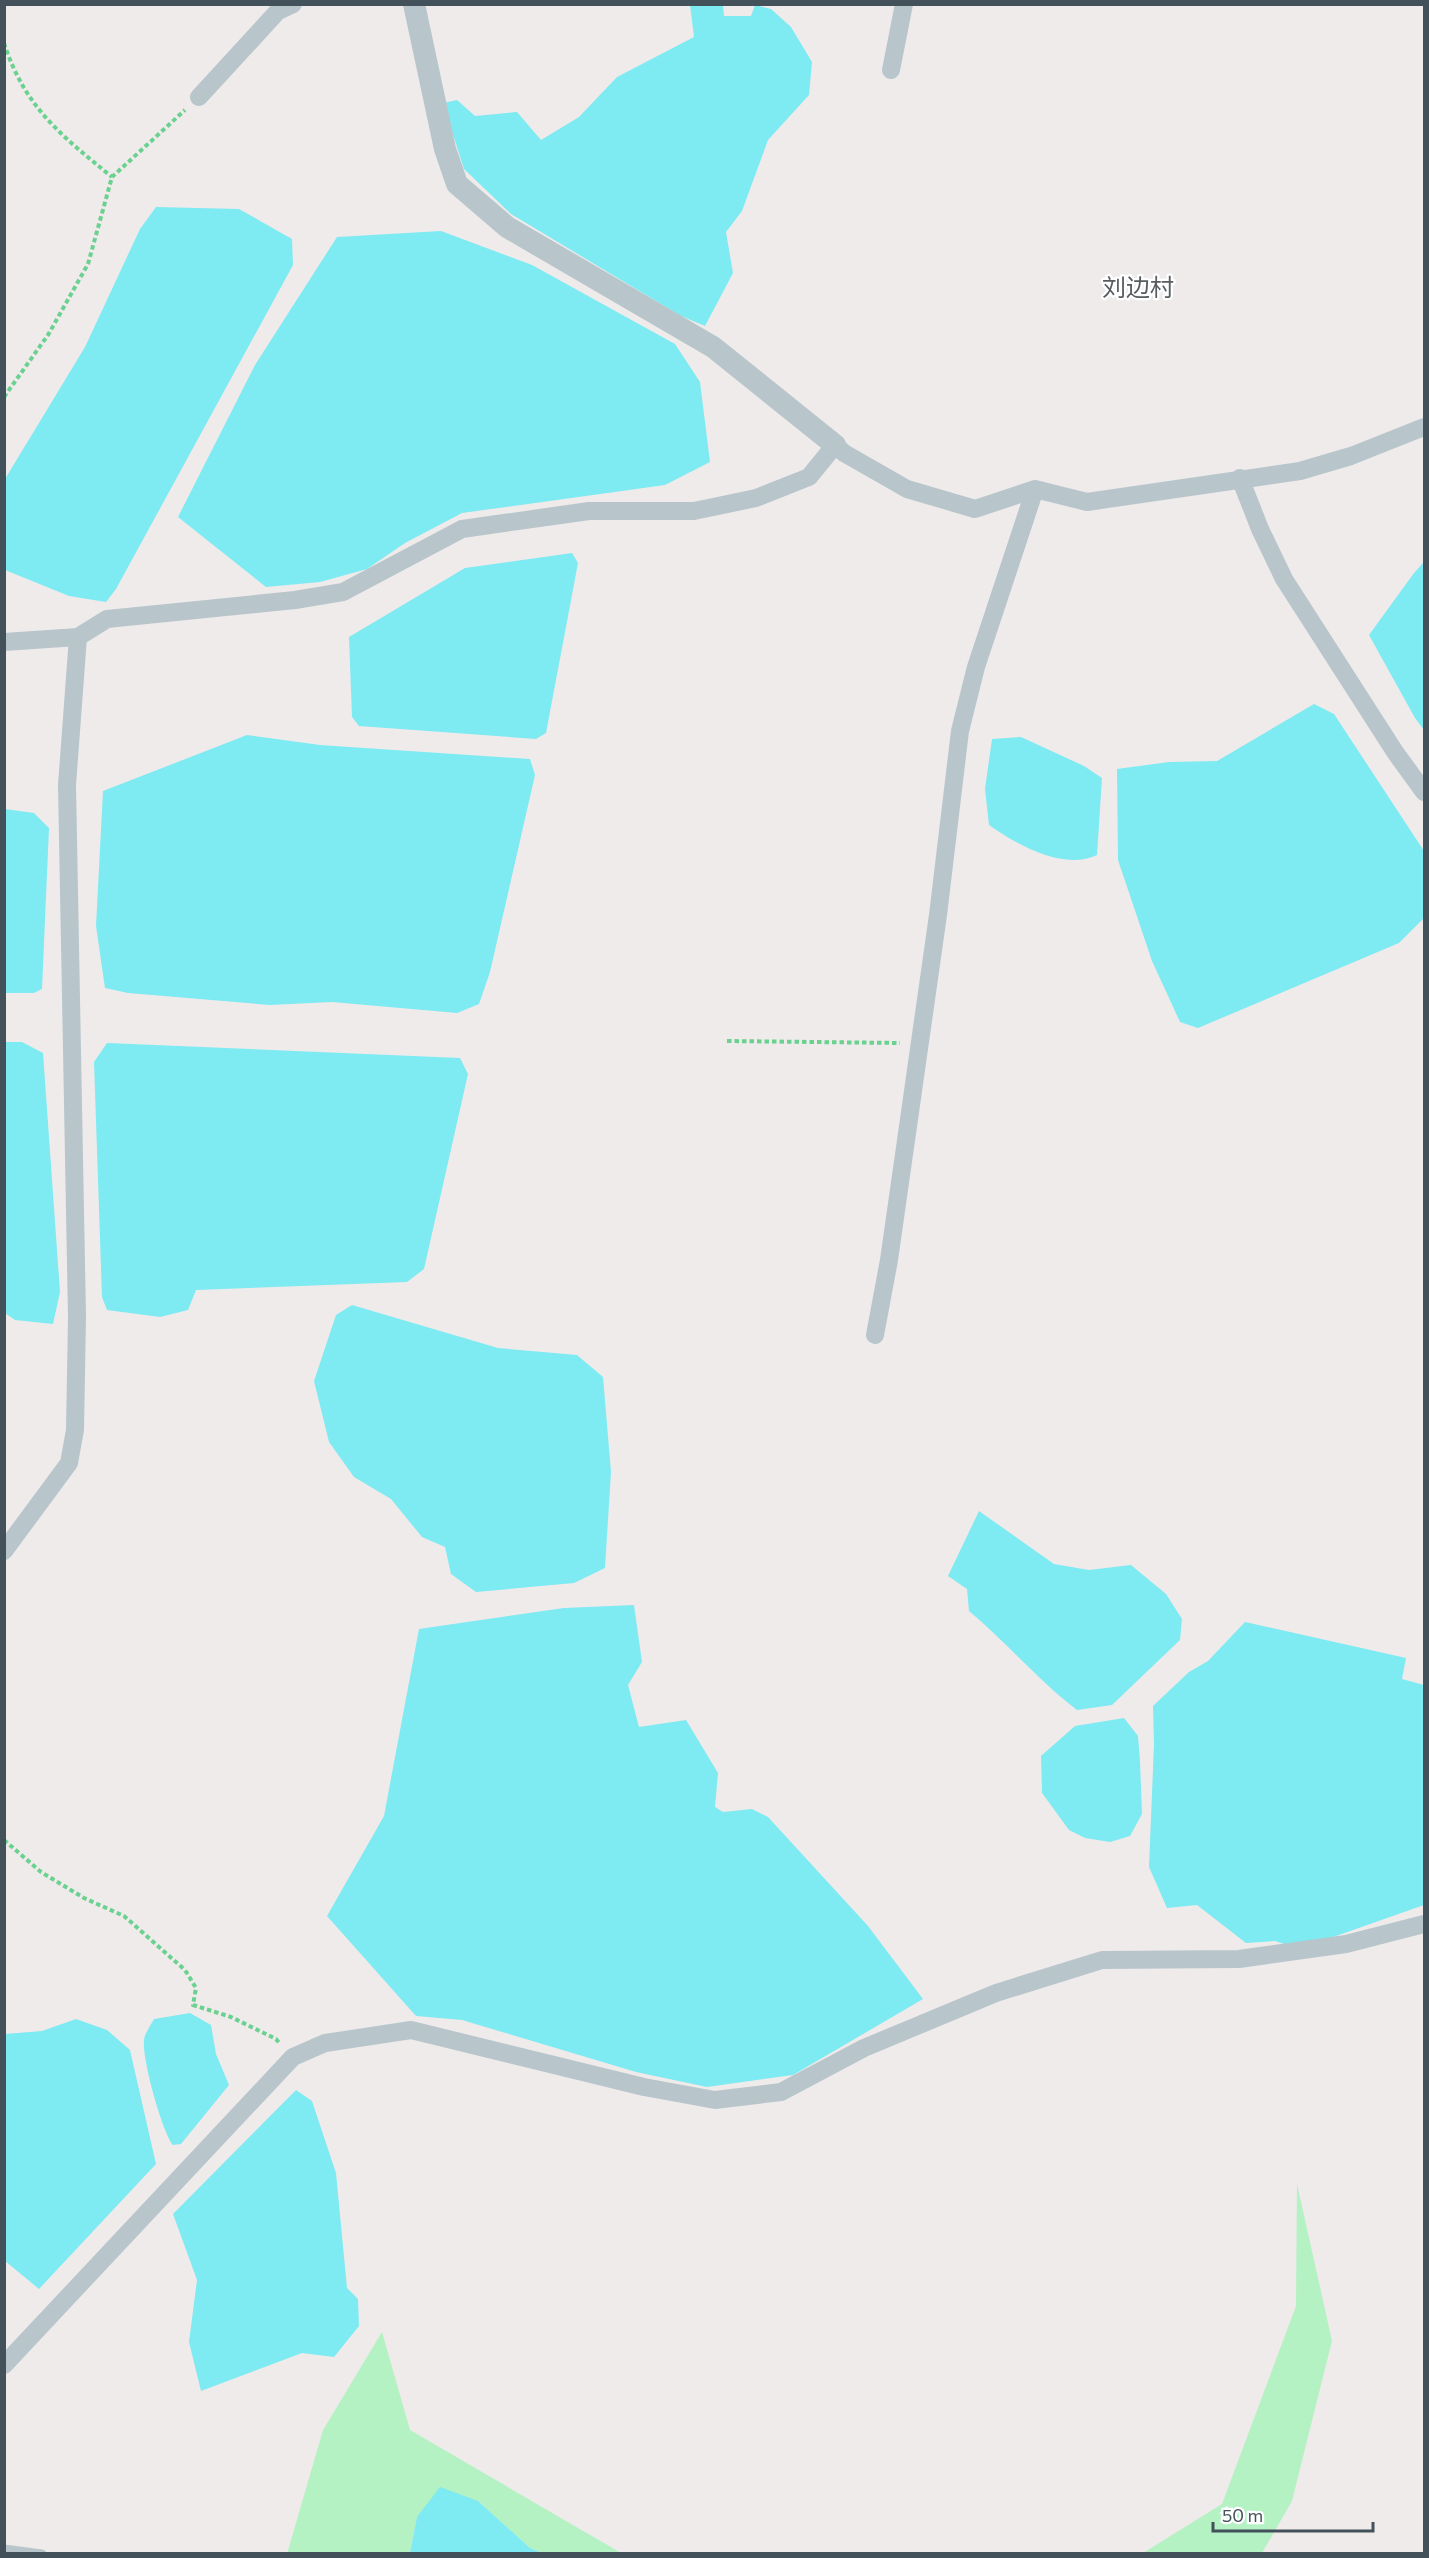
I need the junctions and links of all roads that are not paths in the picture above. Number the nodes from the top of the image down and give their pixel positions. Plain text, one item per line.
1 (293, 4) edge
2 (414, 4) edge
3 (904, 4) edge
4 (891, 70) dead end
5 (199, 97) road end
6 (1425, 427) edge
7 (835, 445) junction
8 (1240, 478) junction
9 (1035, 489) junction
10 (78, 637) junction
11 (4, 642) edge
12 (1425, 792) edge
13 (875, 1335) dead end
14 (4, 1551) edge
15 (1425, 1924) edge
16 (4, 2365) edge
17 (4, 2549) edge
18 (42, 2553) edge

1 - 5 street
2 - 7 street
3 - 4 street
6 - 8 street
7 - 9 street
7 - 10 street
8 - 9 street
8 - 12 street
9 - 13 street
10 - 11 street
10 - 14 street
15 - 16 street
17 - 18 lane

